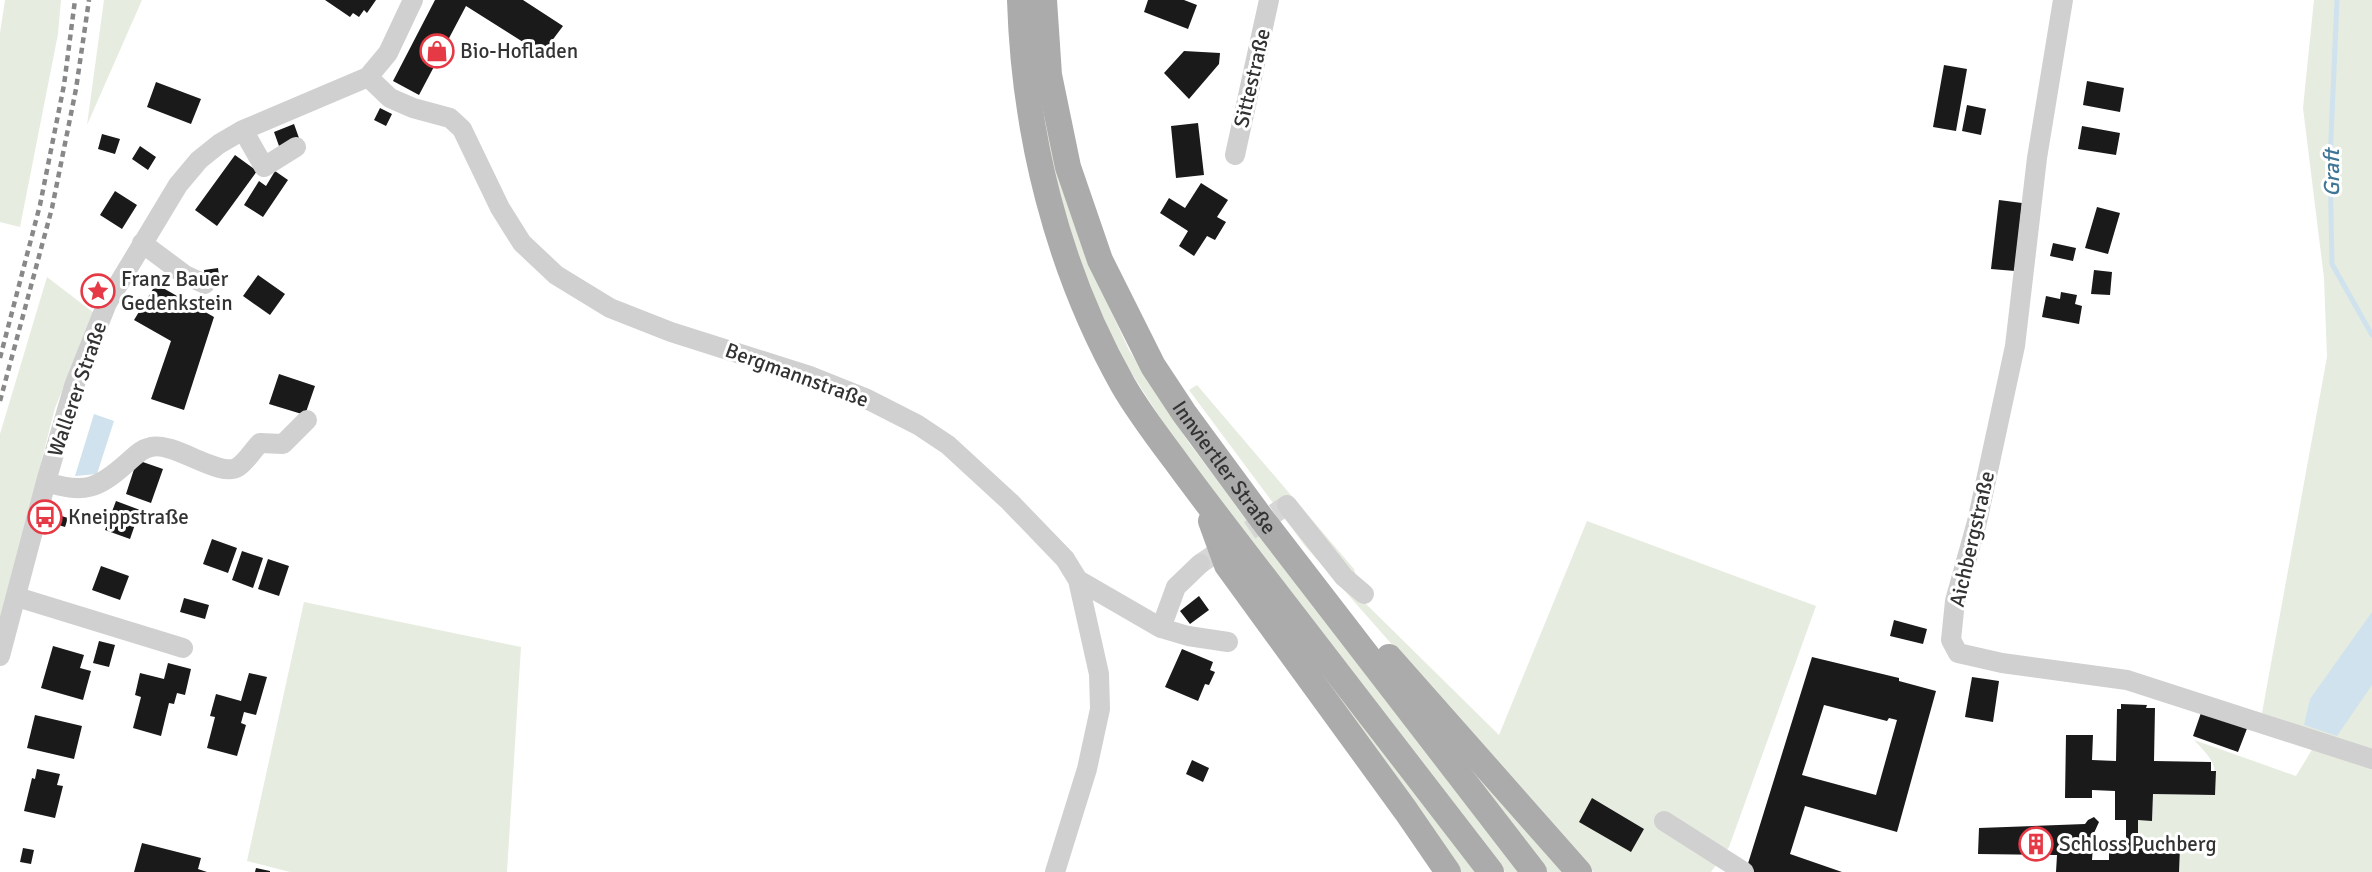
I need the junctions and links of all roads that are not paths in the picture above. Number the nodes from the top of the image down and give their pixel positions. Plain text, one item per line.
1 (413, 0) edge
2 (1020, 0) edge
3 (1044, 0) edge
4 (1269, 0) edge
5 (2063, 0) edge
6 (368, 77) junction
7 (243, 130) junction
8 (296, 147) dead end
9 (1235, 156) dead end
10 (142, 243) junction
11 (205, 284) dead end
12 (307, 420) dead end
13 (46, 482) junction
14 (1203, 498) junction
15 (1287, 505) dead end
16 (1200, 564) tunnel mouth
17 (1078, 580) junction
18 (1364, 594) dead end
19 (17, 597) junction
20 (1338, 616) junction
21 (1161, 628) junction
22 (1228, 642) dead end
23 (183, 648) dead end
24 (0, 656) edge
25 (2372, 759) edge
26 (1664, 821) dead end
27 (1055, 872) edge
28 (1448, 872) edge
29 (1491, 872) edge
30 (1534, 872) edge
31 (1579, 872) edge
32 (1744, 872) edge

1 - 6 street, Wallerer Straße
2 - 14 main road, Innviertler Straße
3 - 20 main road, Innviertler Straße
4 - 9 street, Sittestraße
5 - 25 street, Aichbergstraße
6 - 7 street, Wallerer Straße
6 - 17 street, Bergmannstraße
7 - 8 street
7 - 10 street, Wallerer Straße
10 - 11 street
10 - 13 street, Wallerer Straße
12 - 13 street
13 - 19 street, Wallerer Straße
14 - 28 main road
14 - 29 main road, Innviertler Straße
15 - 18 street
16 - 21 street
17 - 21 street
17 - 27 street, Bergmannstraße
19 - 23 street
19 - 24 street, Wallerer Straße
20 - 30 main road, Innviertler Straße
20 - 31 main road
21 - 22 street
26 - 32 street

